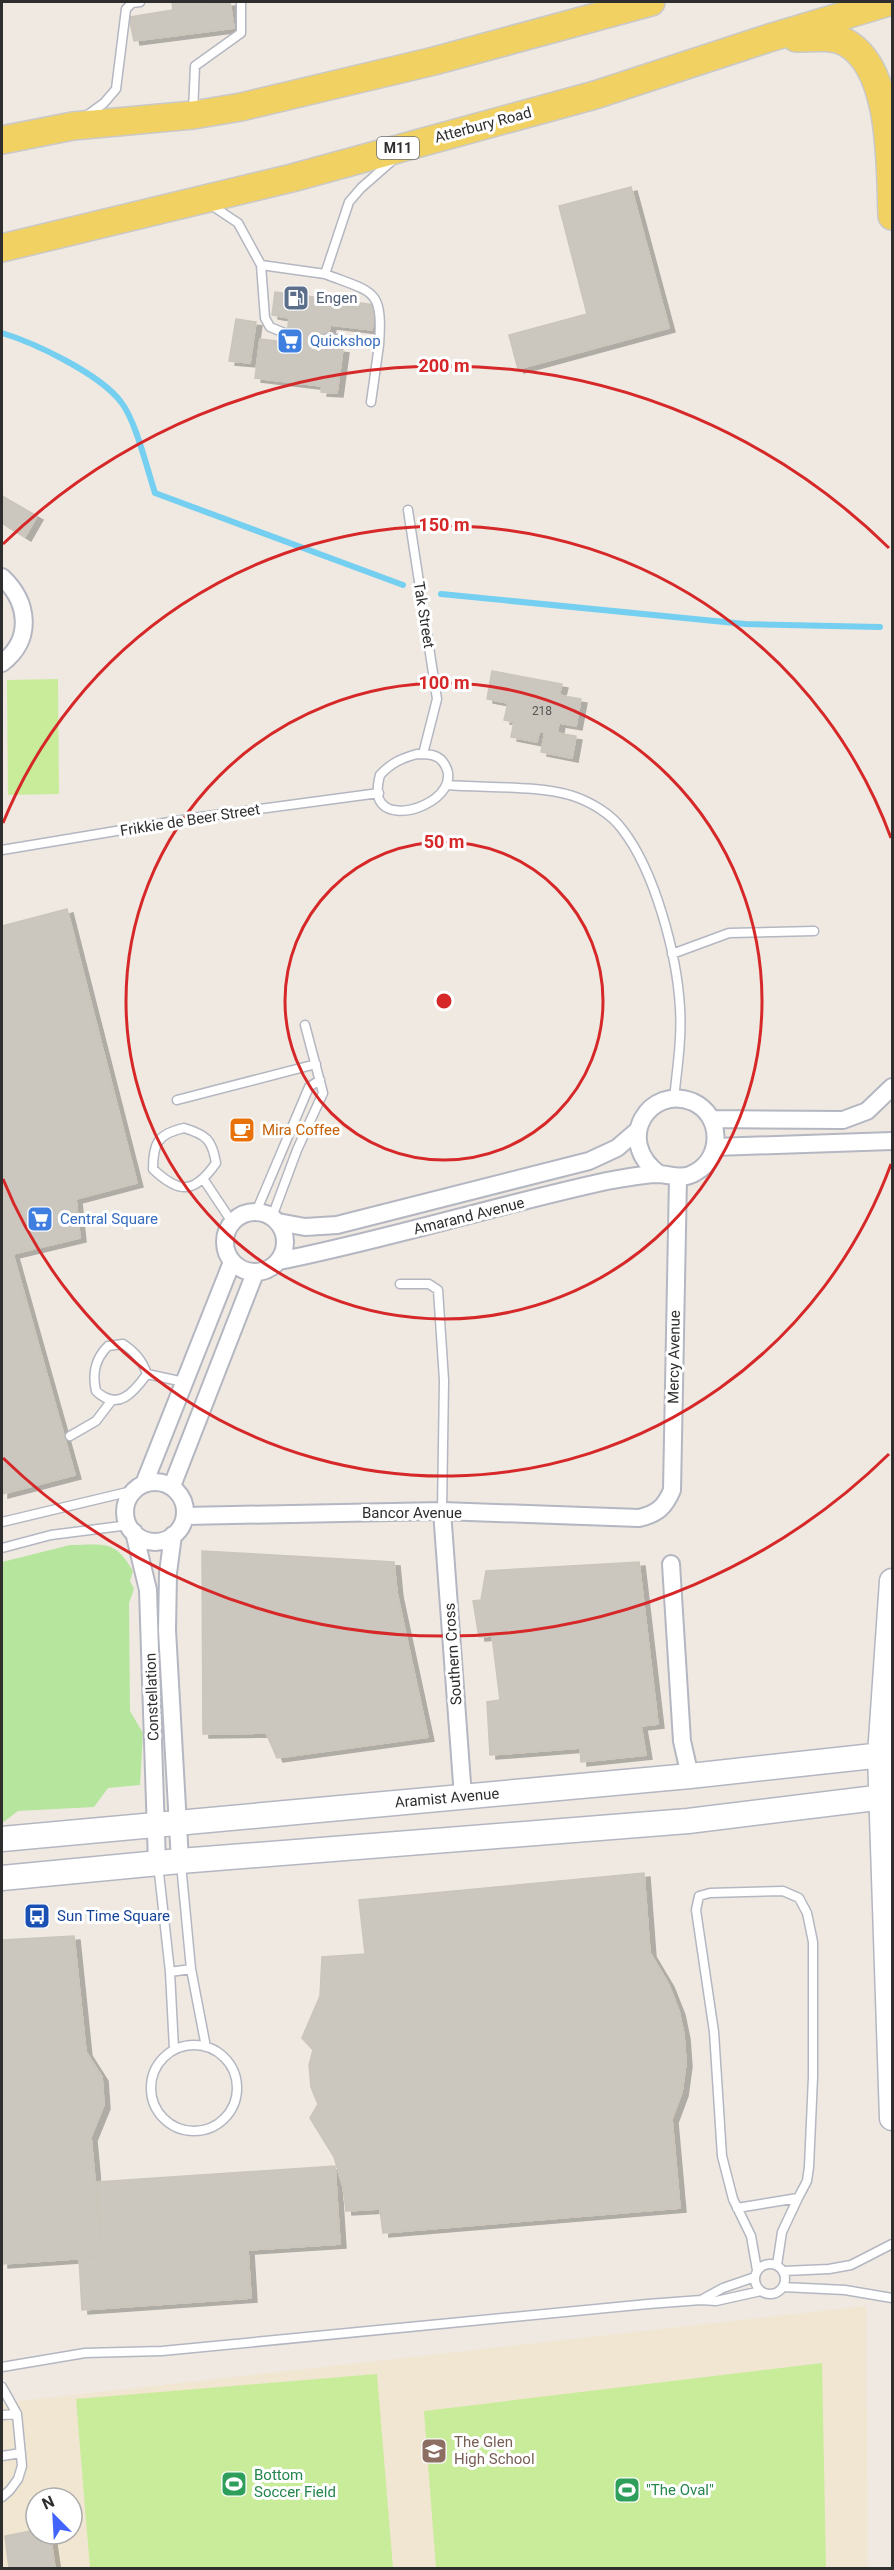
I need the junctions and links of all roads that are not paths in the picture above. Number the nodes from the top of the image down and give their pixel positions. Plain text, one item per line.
1 (141, 2) edge
2 (241, 2) edge
3 (651, 2) edge
4 (889, 2) edge
5 (766, 39) junction
6 (193, 115) junction
7 (73, 126) junction
8 (2, 140) edge
9 (407, 146) junction
10 (202, 200) junction
11 (892, 216) edge
12 (2, 248) edge
13 (261, 265) junction
14 (325, 274) junction
15 (287, 334) dead end
16 (328, 338) dead end
17 (379, 345) junction
18 (370, 402) dead end
19 (408, 510) dead end
20 (2, 577) edge
21 (2, 663) edge
22 (423, 754) junction
23 (447, 785) junction
24 (379, 793) junction
25 (2, 850) edge
26 (814, 931) dead end
27 (672, 954) junction
28 (305, 1026) dead end
29 (316, 1064) junction
30 (320, 1080) junction
31 (892, 1087) edge
32 (674, 1099) junction
33 (177, 1100) dead end
34 (711, 1119) junction
35 (638, 1130) junction
36 (892, 1141) edge
37 (715, 1147) junction
38 (659, 1174) junction
39 (678, 1178) junction
40 (204, 1180) junction
41 (256, 1212) junction
42 (275, 1220) junction
43 (232, 1222) junction
44 (279, 1261) junction
45 (232, 1262) junction
46 (255, 1273) junction
47 (400, 1284) dead end
48 (147, 1374) junction
49 (184, 1382) junction
50 (112, 1400) junction
51 (70, 1436) dead end
52 (172, 1486) junction
53 (140, 1487) junction
54 (442, 1511) junction
55 (185, 1516) junction
56 (639, 1518) joint
57 (2, 1522) edge
58 (131, 1529) junction
59 (173, 1535) junction
60 (2, 1548) edge
61 (671, 1564) dead end
62 (892, 1581) edge
63 (886, 1754) edge
64 (690, 1776) junction
65 (463, 1797) junction
66 (887, 1797) edge
67 (168, 1823) junction
68 (2, 1839) edge
69 (169, 1862) junction
70 (2, 1878) edge
71 (191, 1969) junction
72 (170, 1972) junction
73 (206, 2047) junction
74 (174, 2049) junction
75 (892, 2118) edge
76 (798, 2198) junction
77 (737, 2208) junction
78 (892, 2244) edge
79 (777, 2265) junction
80 (784, 2271) junction
81 (756, 2274) junction
82 (783, 2287) junction
83 (761, 2291) junction
84 (892, 2298) edge
85 (701, 2300) junction
86 (2, 2367) edge
87 (2, 2387) edge
88 (17, 2414) junction
89 (2, 2415) edge
90 (21, 2453) junction
91 (2, 2456) edge
92 (2, 2497) edge

1 - 7 lane
2 - 6 lane
3 - 6 main road
4 - 5 main road, Atterbury Road / M11
5 - 9 main road, Atterbury Road / M11
5 - 11 main road
6 - 7 main road
7 - 8 main road
9 - 10 main road, Atterbury Road / M11
9 - 14 lane
10 - 12 main road, Atterbury Road / M11
10 - 13 lane
13 - 14 lane
13 - 15 lane
14 - 17 lane
16 - 17 lane
17 - 18 lane
19 - 22 lane, Tak Street
20 - 21 street
22 - 23 lane
22 - 24 lane
23 - 24 lane
23 - 27 lane
24 - 25 lane, Frikkie de Beer Street
26 - 27 lane
27 - 32 lane
28 - 29 lane
29 - 30 lane
29 - 33 lane
30 - 41 lane
30 - 42 lane
31 - 34 street
32 - 34 street
32 - 35 street
34 - 37 street
35 - 38 street
35 - 42 street, Amarand Avenue
36 - 37 street
37 - 39 street
38 - 39 street
38 - 44 street, Amarand Avenue
39 - 56 street, Mercy Avenue
40 - 40 lane
40 - 43 lane
41 - 42 street
41 - 43 street
42 - 44 street
43 - 45 street
44 - 46 street
45 - 46 street
45 - 49 street
46 - 52 street
47 - 54 lane
48 - 49 lane
48 - 50 lane
48 - 50 lane
49 - 53 street
50 - 51 lane
52 - 53 street
52 - 55 street
53 - 57 lane
53 - 58 street
54 - 55 street, Bancor Avenue
54 - 56 street, Bancor Avenue
54 - 65 street, Southern Cross
55 - 59 street
58 - 59 street
58 - 60 lane
58 - 67 street, Constellation
59 - 67 street, Constellation
61 - 64 street
62 - 63 street
63 - 64 street, Aramist Avenue
63 - 66 street
64 - 65 street, Aramist Avenue
65 - 67 street, Aramist Avenue
66 - 69 street
66 - 75 street
67 - 68 street, Aramist Avenue
67 - 69 street, Constellation
67 - 69 street, Constellation
69 - 70 street
69 - 71 lane
69 - 72 lane
71 - 72 lane
71 - 73 lane
72 - 74 lane
73 - 74 lane
73 - 74 lane
76 - 77 lane
76 - 77 lane
76 - 79 lane
77 - 81 lane
78 - 80 lane
79 - 80 lane
79 - 81 lane
80 - 82 lane
81 - 83 lane
81 - 85 lane
82 - 83 lane
82 - 84 lane
83 - 85 lane
85 - 86 lane
87 - 88 lane
88 - 89 lane
88 - 90 lane
90 - 91 lane
90 - 92 lane

